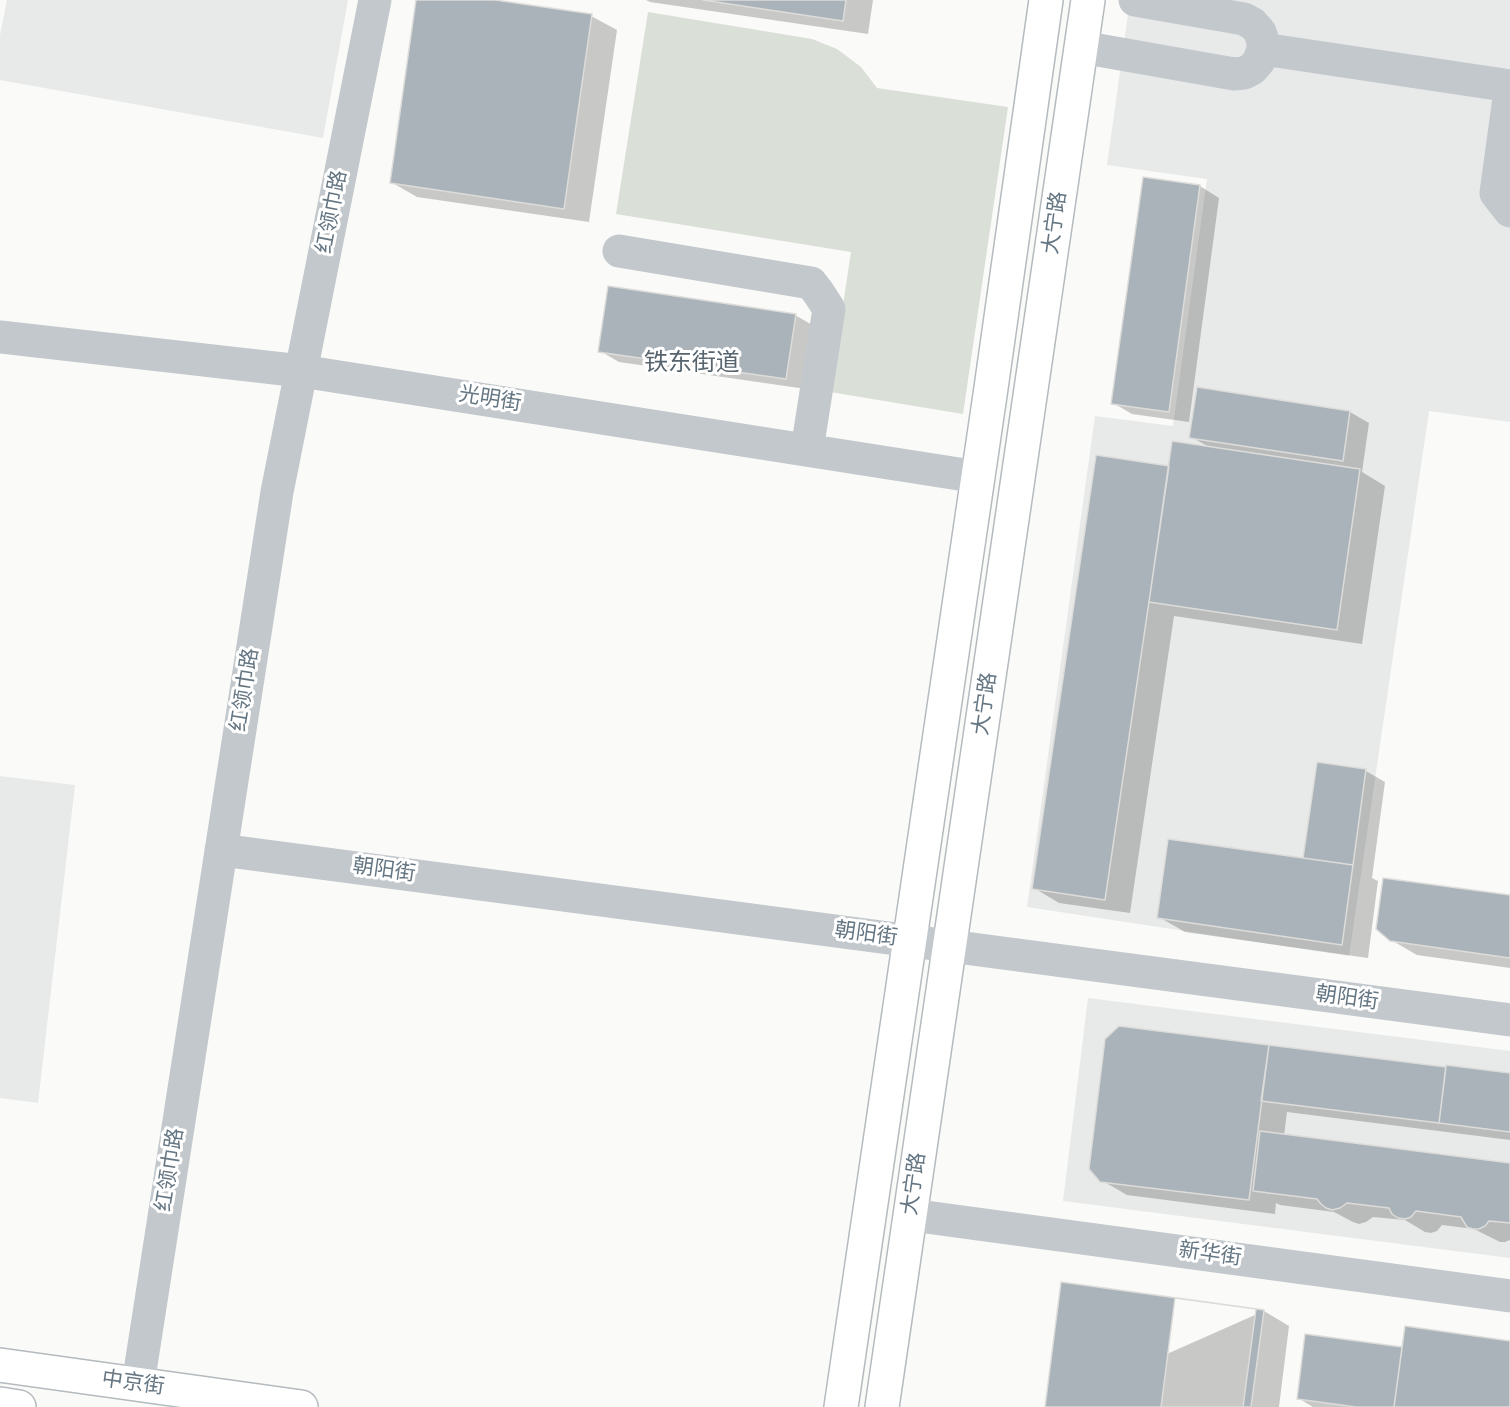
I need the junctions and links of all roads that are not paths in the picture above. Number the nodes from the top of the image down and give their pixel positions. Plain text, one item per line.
1 (375, 0) edge
2 (1046, 0) edge
3 (1088, 0) edge
4 (1135, 0) edge
5 (1081, 47) junction
6 (1263, 49) junction
7 (1510, 86) edge
8 (1510, 91) edge
9 (1510, 211) edge
10 (619, 251) dead end
11 (0, 337) edge
12 (301, 371) junction
13 (807, 450) junction
14 (978, 477) junction
15 (221, 850) junction
16 (909, 941) junction
17 (950, 946) junction
18 (1510, 1020) edge
19 (910, 1215) junction
20 (1510, 1296) edge
21 (0, 1365) edge
22 (138, 1384) junction
23 (0, 1404) edge
24 (19, 1407) edge
25 (301, 1407) edge
26 (841, 1407) edge
27 (882, 1407) edge

1 - 12 street, 红领巾路
2 - 14 main road, 大宁路
3 - 5 main road, 大宁路
4 - 6 street
5 - 6 street
5 - 17 main road, 大宁路
6 - 7 street
8 - 9 street
10 - 13 street
11 - 12 street, 光明街
12 - 13 street, 光明街
12 - 15 street, 红领巾路
13 - 14 street, 光明街
14 - 16 main road, 大宁路
15 - 16 street, 朝阳街
15 - 22 street, 红领巾路
16 - 17 street, 朝阳街
16 - 26 main road, 大宁路
17 - 18 street, 朝阳街
17 - 19 main road, 大宁路
19 - 20 street, 新华街
19 - 27 main road, 大宁路
21 - 22 main road, 中京街
22 - 25 main road, 中京街
23 - 24 main road

